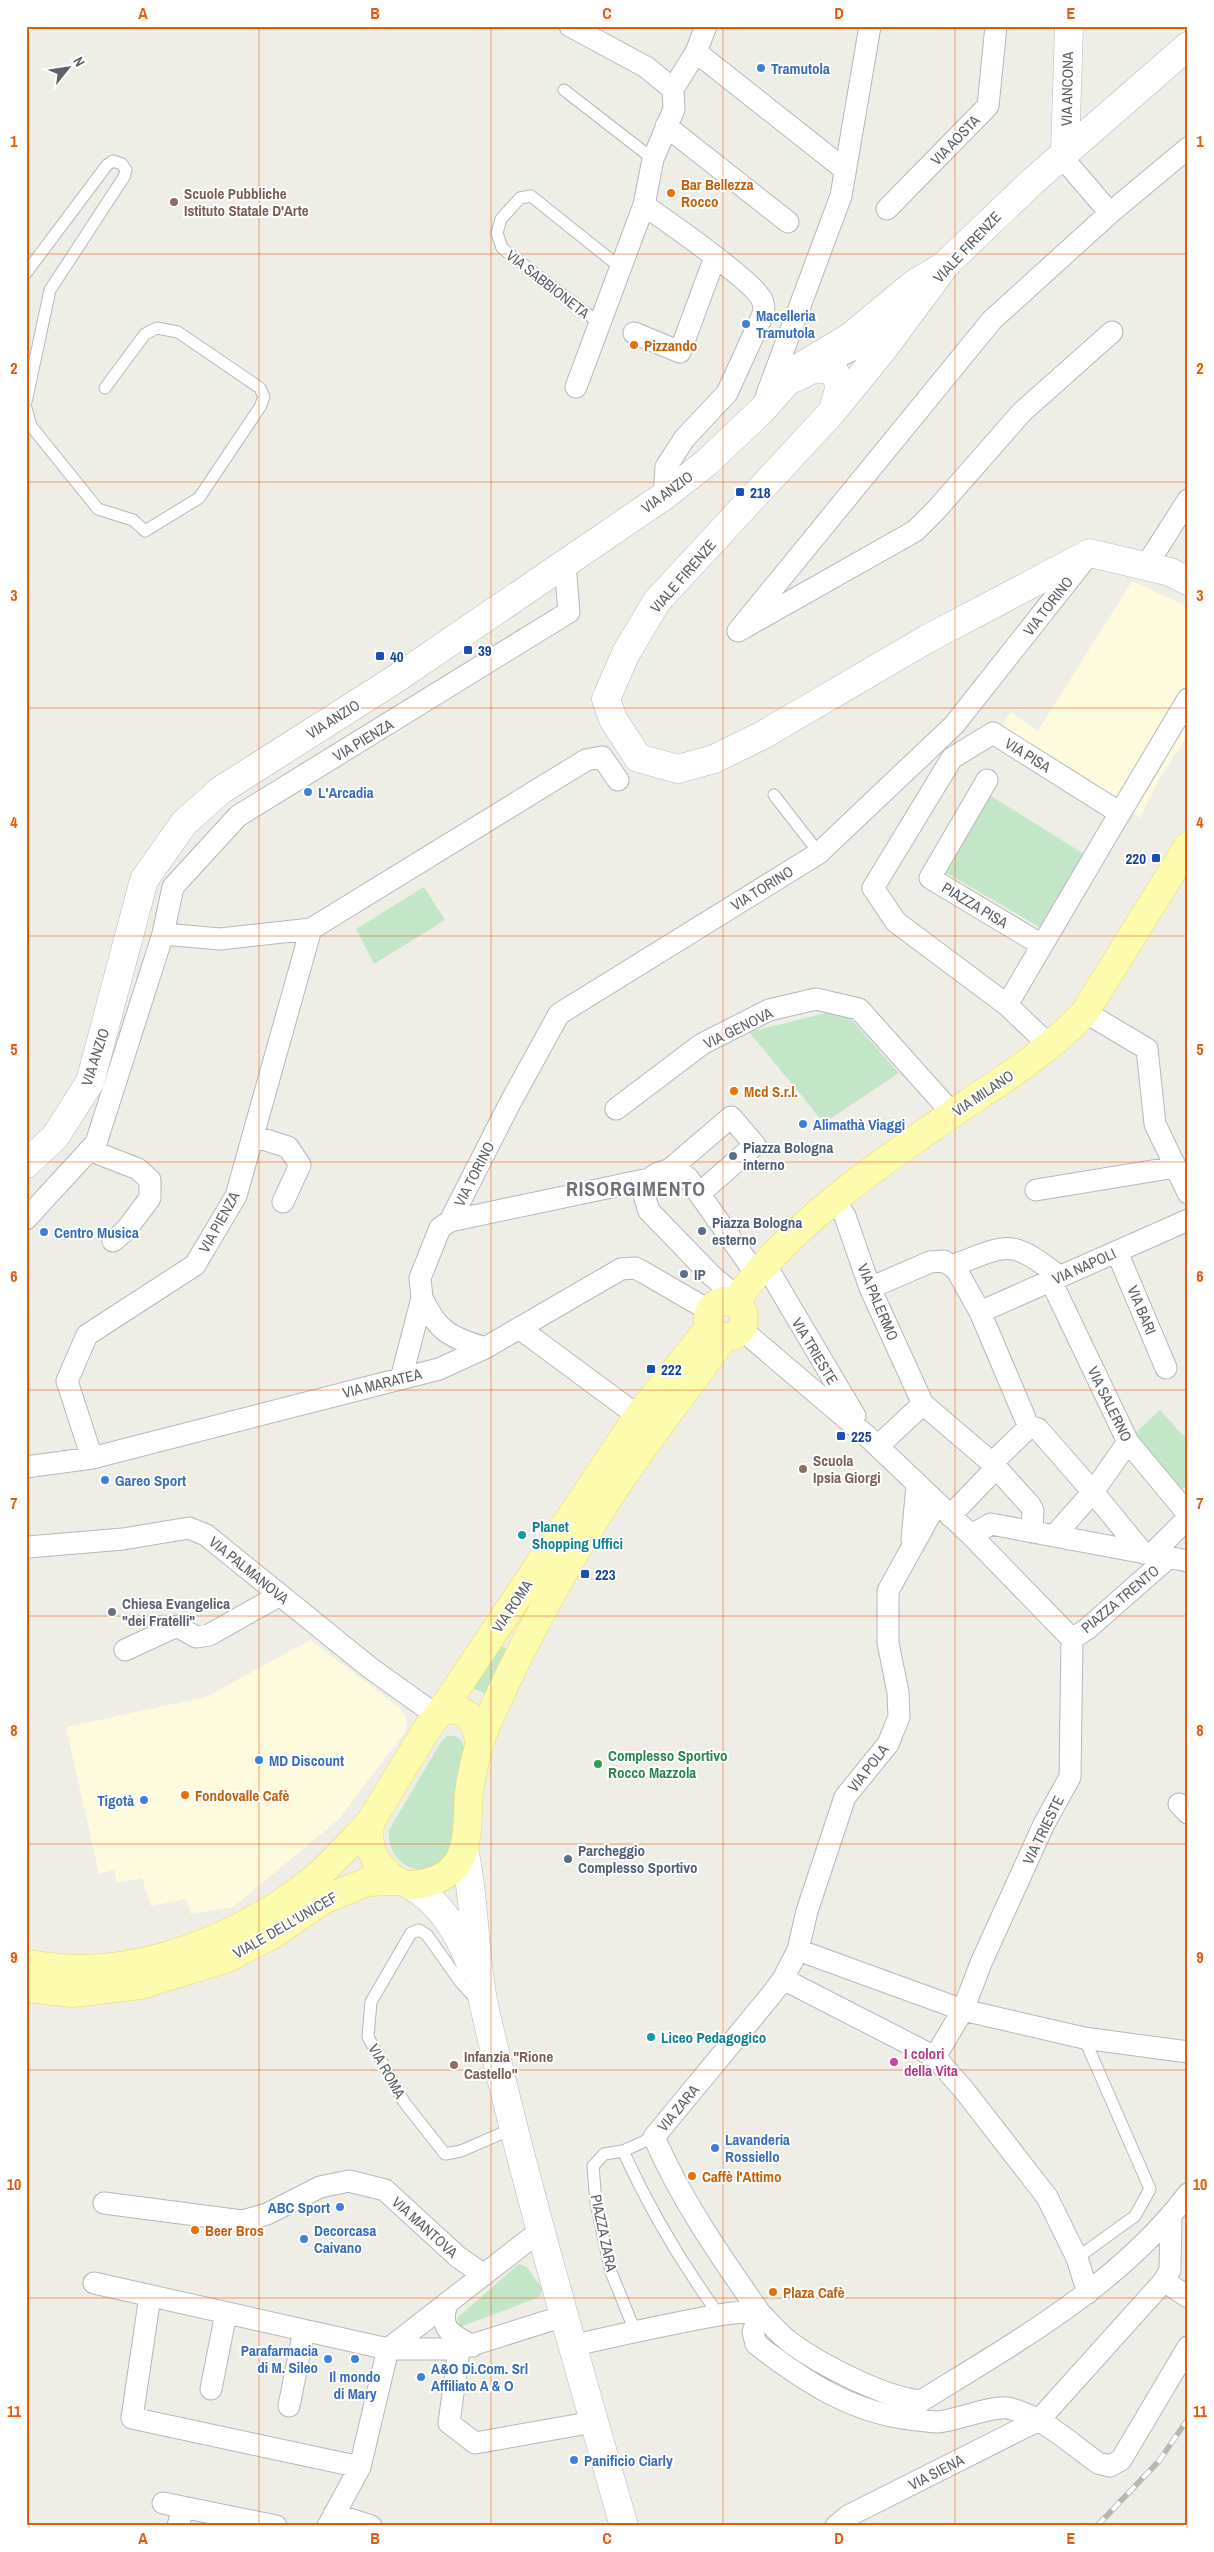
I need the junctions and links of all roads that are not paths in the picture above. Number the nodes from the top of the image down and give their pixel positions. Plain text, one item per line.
1 (570, 26) edge
2 (706, 26) edge
3 (870, 26) edge
4 (996, 26) edge
5 (1068, 26) edge
6 (1188, 46) edge
7 (696, 52) junction
8 (673, 89) junction
9 (564, 90) dead end
10 (666, 126) junction
11 (1188, 148) edge
12 (1063, 154) junction
13 (654, 159) junction
14 (844, 169) junction
15 (644, 205) junction
16 (887, 209) dead end
17 (1110, 213) junction
18 (788, 222) dead end
19 (715, 257) junction
20 (947, 263) junction
21 (621, 268) junction
22 (26, 273) edge
23 (598, 323) junction
24 (896, 330) junction
25 (634, 332) dead end
26 (1112, 332) dead end
27 (815, 368) junction
28 (785, 384) junction
29 (576, 387) dead end
30 (105, 388) dead end
31 (26, 402) edge
32 (26, 408) edge
33 (761, 411) junction
34 (832, 412) junction
35 (664, 496) junction
36 (1188, 500) edge
37 (1090, 553) junction
38 (565, 565) junction
39 (1146, 566) junction
40 (1188, 582) edge
41 (1188, 699) edge
42 (618, 780) dead end
43 (988, 780) dead end
44 (774, 795) dead end
45 (1120, 813) junction
46 (1188, 846) edge
47 (819, 853) junction
48 (311, 929) junction
49 (163, 934) junction
50 (1042, 945) junction
51 (1007, 1005) junction
52 (1085, 1012) junction
53 (1051, 1047) junction
54 (616, 1109) dead end
55 (953, 1114) junction
56 (253, 1136) junction
57 (89, 1150) junction
58 (26, 1164) edge
59 (1176, 1167) junction
60 (669, 1170) junction
61 (650, 1178) junction
62 (1036, 1190) dead end
63 (700, 1193) junction
64 (1188, 1193) edge
65 (835, 1201) junction
66 (283, 1202) dead end
67 (26, 1219) edge
68 (1188, 1220) edge
69 (450, 1221) junction
70 (113, 1241) dead end
71 (1117, 1252) junction
72 (952, 1266) junction
73 (760, 1269) junction
74 (1055, 1279) junction
75 (870, 1288) junction
76 (422, 1298) junction
77 (980, 1312) junction
78 (727, 1317) junction
79 (519, 1328) junction
80 (486, 1348) junction
81 (1166, 1368) dead end
82 (401, 1379) junction
83 (923, 1404) junction
84 (638, 1416) junction
85 (1025, 1418) dead end
86 (873, 1442) junction
87 (1128, 1442) junction
88 (92, 1458) junction
89 (994, 1465) junction
90 (26, 1467) edge
91 (917, 1485) junction
92 (1093, 1492) junction
93 (943, 1510) junction
94 (1188, 1514) edge
95 (1188, 1518) edge
96 (1032, 1532) junction
97 (971, 1535) junction
98 (1054, 1536) junction
99 (28, 1547) dead end
100 (912, 1548) junction
101 (1163, 1556) edge
102 (280, 1595) junction
103 (1072, 1639) junction
104 (125, 1650) dead end
105 (439, 1712) junction
106 (479, 1741) junction
107 (371, 1821) junction
108 (464, 1849) junction
109 (403, 1883) junction
110 (798, 1950) junction
111 (26, 1964) edge
112 (783, 1980) junction
113 (26, 1988) edge
114 (483, 1998) junction
115 (963, 2010) junction
116 (1084, 2038) junction
117 (1188, 2052) edge
118 (935, 2057) junction
119 (514, 2128) junction
120 (654, 2137) junction
121 (623, 2151) junction
122 (1188, 2194) edge
123 (104, 2203) dead end
124 (1171, 2215) junction
125 (540, 2231) junction
126 (1077, 2258) junction
127 (484, 2275) junction
128 (1164, 2281) junction
129 (94, 2283) dead end
130 (1088, 2293) junction
131 (150, 2296) junction
132 (1188, 2297) edge
133 (447, 2304) junction
134 (226, 2313) junction
135 (760, 2313) junction
136 (719, 2315) junction
137 (564, 2316) junction
138 (304, 2330) junction
139 (635, 2331) junction
140 (572, 2346) junction
141 (1188, 2347) edge
142 (466, 2348) junction
143 (388, 2349) junction
144 (211, 2389) dead end
145 (289, 2406) dead end
146 (1039, 2420) junction
147 (594, 2422) junction
148 (360, 2467) junction
149 (175, 2512) edge
150 (331, 2520) edge
151 (239, 2522) edge
152 (276, 2526) edge
153 (371, 2526) edge
154 (624, 2526) edge
155 (836, 2526) edge

1 - 8 street
2 - 7 street, VIA SABBIONETA
3 - 14 street
4 - 16 street, VIA AOSTA
5 - 12 street, VIA ANCONA
6 - 12 street, VIALE FIRENZE
7 - 8 street, VIA SABBIONETA
7 - 14 street
8 - 10 street, VIA SABBIONETA
9 - 13 lane
10 - 13 street, VIA SABBIONETA
10 - 18 street
11 - 17 street
12 - 17 street
12 - 20 street, VIALE FIRENZE
13 - 15 street, VIA SABBIONETA
14 - 33 street
15 - 19 street
15 - 21 street, VIA SABBIONETA
17 - 26 street
19 - 25 street
19 - 35 street
20 - 24 street, VIALE FIRENZE
20 - 28 street, VIA ANZIO
21 - 23 street, VIA SABBIONETA
21 - 23 lane, VIA SABBIONETA
22 - 31 lane
23 - 29 street, VIA SABBIONETA
24 - 27 street
24 - 34 street, VIALE FIRENZE
27 - 28 street
27 - 34 street
28 - 33 street, VIA ANZIO
30 - 32 lane
33 - 35 street, VIA ANZIO
34 - 37 street, VIALE FIRENZE
35 - 38 street, VIA ANZIO
36 - 39 street
37 - 39 street
37 - 47 street, VIA TORINO
38 - 49 street, VIA PIENZA
38 - 58 street, VIA ANZIO
39 - 40 street
41 - 45 street
42 - 48 street
43 - 50 street, PIAZZA PISA
44 - 47 lane
45 - 50 street
45 - 51 street, VIA PISA
46 - 52 main road, VIA MILANO
47 - 69 street, VIA TORINO
48 - 49 street
48 - 56 street, VIA PIENZA
49 - 57 street, VIA PIENZA
50 - 51 street
51 - 53 street, VIA PISA
52 - 53 main road, VIA MILANO
52 - 59 street
53 - 55 main road, VIA MILANO
54 - 55 street, VIA GENOVA
55 - 65 main road, VIA MILANO
56 - 66 street
56 - 88 street, VIA PIENZA
57 - 67 street, VIA PIENZA
57 - 70 street
59 - 62 street
59 - 64 street
60 - 61 street, VIA TORINO
60 - 63 street, VIA TRIESTE
60 - 63 street, VIA TORINO
61 - 69 street, VIA TORINO
61 - 78 street
63 - 73 street, VIA TRIESTE
65 - 73 main road, VIA MILANO
65 - 75 street, VIA PALERMO
68 - 71 street, VIA NAPOLI
69 - 76 street, VIA TORINO
71 - 74 street, VIA NAPOLI
71 - 81 street, VIA BARI
72 - 74 street, VIA SALERNO
72 - 75 street
72 - 77 street
73 - 78 main road, VIA MILANO
73 - 86 street, VIA TRIESTE
74 - 77 street, VIA NAPOLI
74 - 87 street, VIA SALERNO
75 - 83 street, VIA PALERMO
76 - 80 street
76 - 82 street, VIA TORINO
77 - 85 street
78 - 79 street, VIA MARATEA
78 - 84 main road, VIA ROMA
78 - 86 street, VIA TRIESTE
78 - 106 main road, VIA ROMA
79 - 80 street, VIA MARATEA
79 - 84 street
80 - 82 street, VIA MARATEA
82 - 88 street, VIA MARATEA
83 - 86 street
83 - 89 street, VIA PALERMO
84 - 105 main road, VIA ROMA
86 - 91 street, VIA TRIESTE
87 - 92 street
87 - 94 street, VIA SALERNO
88 - 90 street, VIA MARATEA
89 - 92 street
89 - 93 street
89 - 96 street, VIA PALERMO
91 - 93 street, VIA TRIESTE
91 - 100 street
92 - 98 street
92 - 101 street
93 - 97 street, VIA TRIESTE
93 - 100 street, VIA POLA
95 - 101 street
96 - 97 street, PIAZZA TRENTO
96 - 98 street, PIAZZA TRENTO
97 - 103 street, PIAZZA TRENTO
98 - 101 street, PIAZZA TRENTO
99 - 102 street, VIA PALMANOVA
100 - 110 street, VIA POLA
101 - 103 street, PIAZZA TRENTO
102 - 104 street
102 - 105 street, VIA PALMANOVA
103 - 115 street, VIA TRIESTE
105 - 106 main road
105 - 107 main road, VIA ROMA
106 - 108 main road, VIA ROMA
107 - 109 main road, VIA ROMA
107 - 111 main road, VIALE DELL'UNICEF
108 - 109 main road, VIA ROMA
108 - 114 street, VIA ROMA
109 - 113 main road, VIALE DELL'UNICEF
109 - 114 street, VIA ROMA
110 - 112 street, VIA ZARA
110 - 115 street
112 - 118 street
112 - 120 street, VIA ZARA
114 - 119 street, VIA ROMA
114 - 119 lane, VIA ROMA
115 - 116 street
115 - 118 street, VIA TRIESTE
116 - 117 street
116 - 126 lane
118 - 126 street
119 - 125 street, VIA ROMA
120 - 121 lane, PIAZZA ZARA
120 - 135 street, VIA ZARA
121 - 136 lane
121 - 139 lane, PIAZZA ZARA
122 - 124 street, VIA ZARA
123 - 127 street, VIA MANTOVA
124 - 128 street
124 - 130 street, VIA ZARA
125 - 127 street
125 - 137 street, VIA ROMA
126 - 130 street
127 - 133 street
128 - 132 street
128 - 146 street, VIA SIENA
129 - 131 street
130 - 135 street, VIA ZARA
131 - 134 street
131 - 148 street
133 - 142 street
133 - 143 street
134 - 138 street
134 - 144 street
135 - 136 street
135 - 146 street
136 - 139 street
137 - 140 street, VIA ROMA
137 - 142 street
138 - 143 street
138 - 145 street
139 - 140 street
140 - 147 street, VIA ROMA
141 - 146 street
142 - 143 street
142 - 147 street
143 - 148 street
146 - 155 street, VIA SIENA
147 - 154 street, VIA ROMA
148 - 150 street
149 - 151 street
150 - 153 street
151 - 152 street

